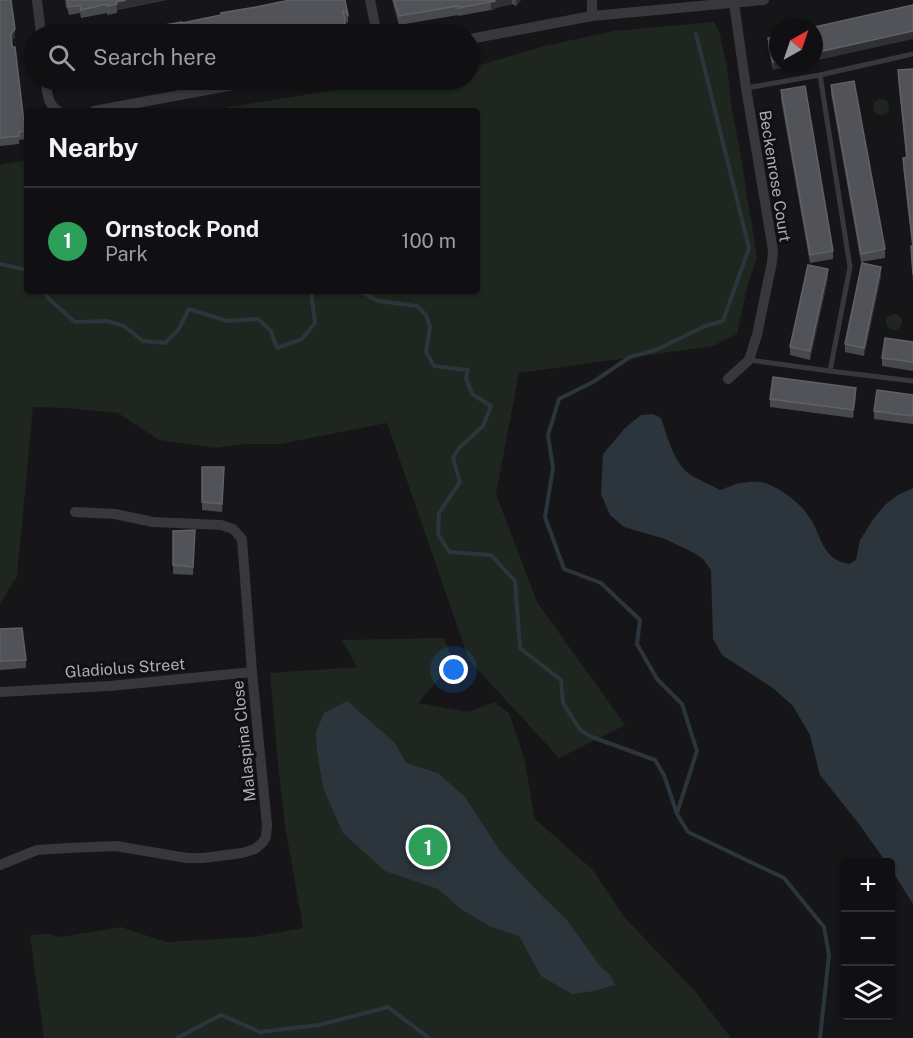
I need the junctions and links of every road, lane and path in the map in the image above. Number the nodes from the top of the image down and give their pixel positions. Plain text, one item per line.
1 (37, 0) edge
2 (370, 0) edge
3 (592, 0) edge
4 (764, 0) edge
5 (734, 3) junction
6 (592, 16) junction
7 (40, 24) edge
8 (375, 24) edge
9 (480, 37) edge
10 (913, 54) edge
11 (820, 75) junction
12 (746, 88) junction
13 (47, 90) edge
14 (207, 90) edge
15 (54, 108) edge
16 (110, 108) edge
17 (749, 360) junction
18 (830, 371) junction
19 (728, 379) dead end
20 (913, 381) edge
21 (75, 512) dead end
22 (252, 672) junction
23 (0, 692) edge
24 (0, 865) edge

1 - 7 street
2 - 8 street
3 - 6 street
4 - 5 street
5 - 6 street
5 - 12 street, Beckenrose Court
6 - 9 street
10 - 11 lane
11 - 12 lane
11 - 18 lane
12 - 17 street, Beckenrose Court
13 - 15 street
14 - 16 street
17 - 18 lane
17 - 19 street
18 - 20 lane
21 - 22 street, Malaspina Close
22 - 23 street, Gladiolus Street
22 - 24 street, Malaspina Close

